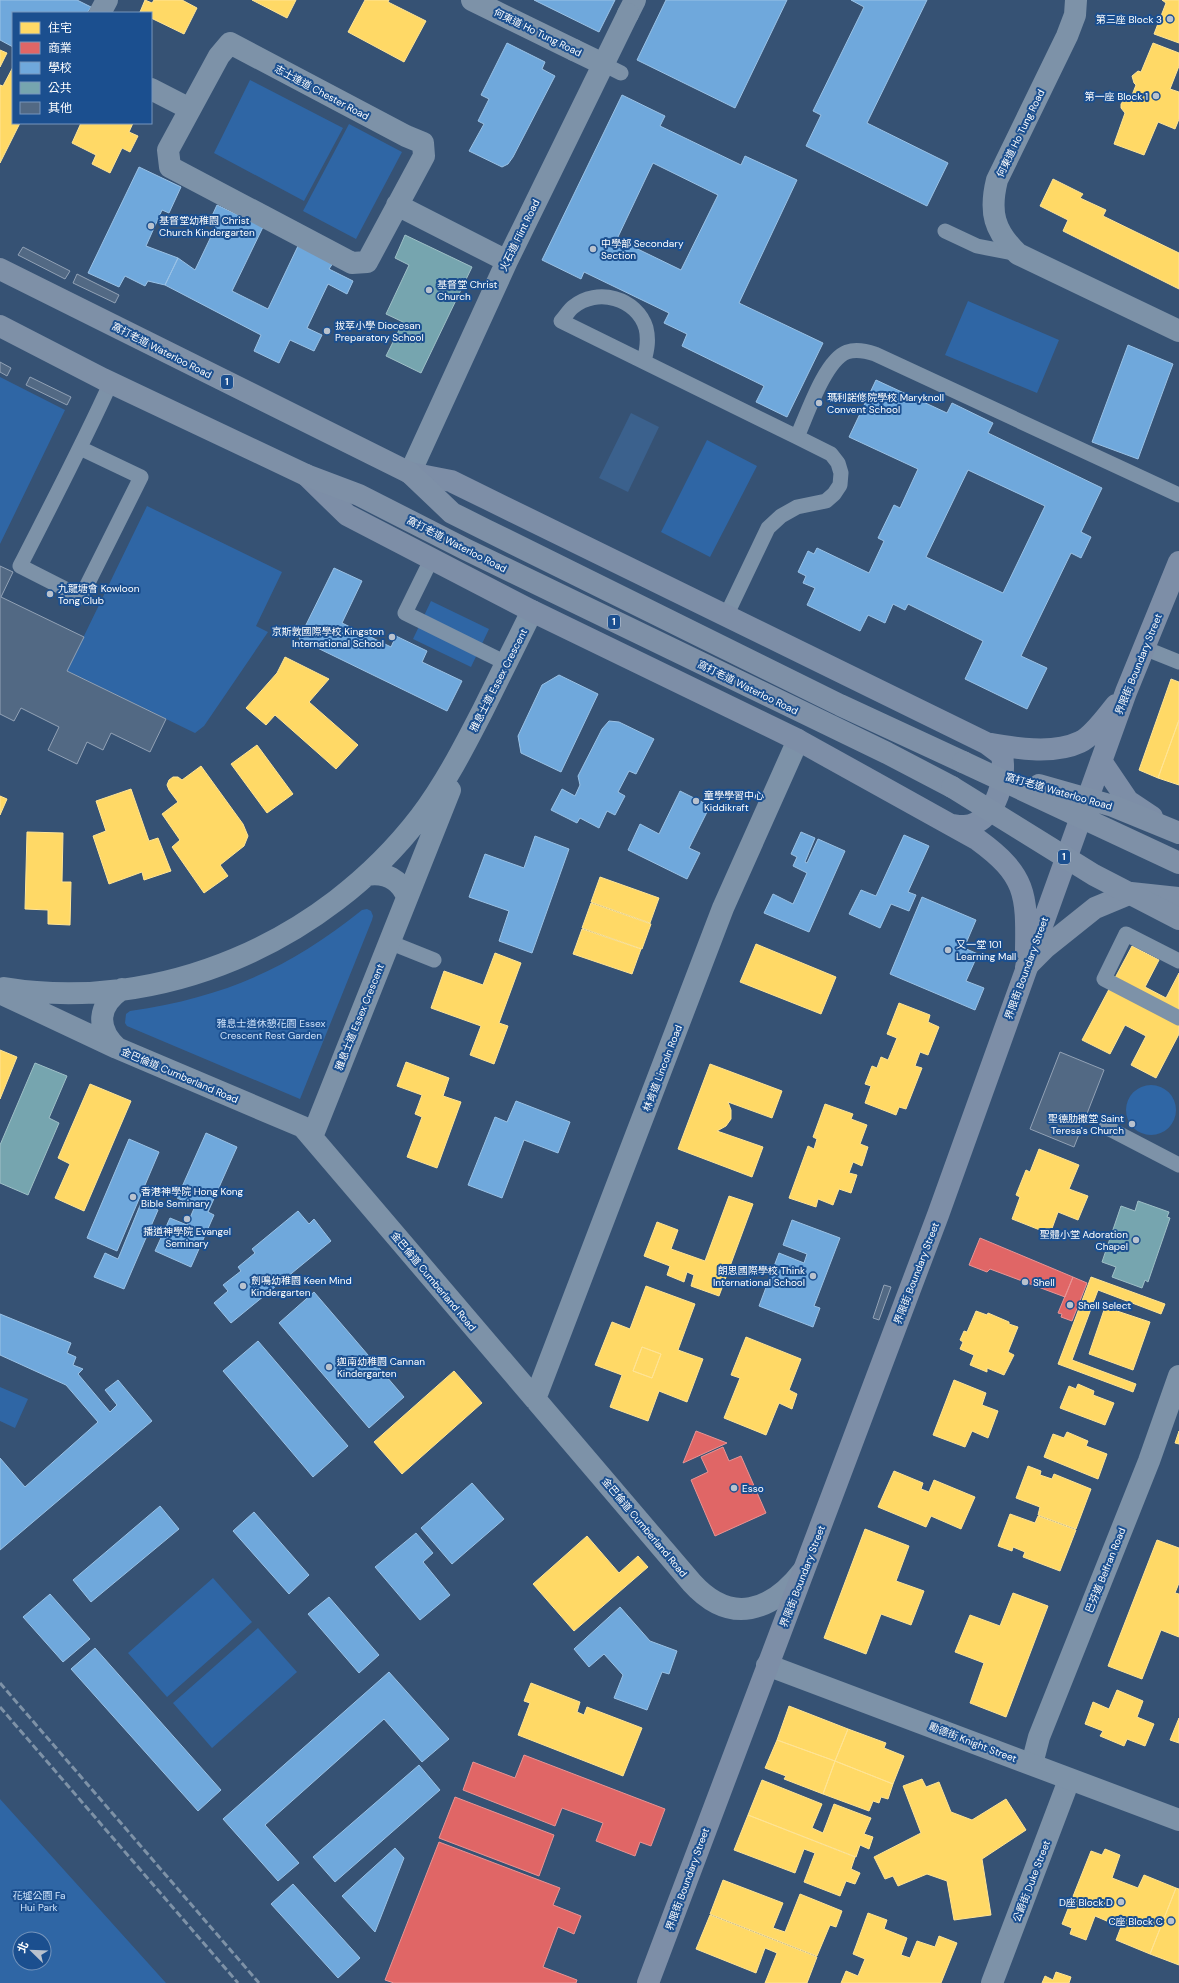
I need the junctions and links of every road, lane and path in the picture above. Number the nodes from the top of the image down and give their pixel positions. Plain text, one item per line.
1 (107, 0) edge
2 (472, 0) edge
3 (1076, 0) edge
4 (631, 7) edge
5 (101, 12) edge
6 (612, 69) junction
7 (152, 90) edge
8 (190, 109) junction
9 (397, 205) junction
10 (945, 232) dead end
11 (1018, 254) junction
12 (507, 261) junction
13 (0, 269) edge
14 (0, 326) edge
15 (1179, 331) edge
16 (644, 361) junction
17 (111, 382) junction
18 (797, 437) junction
19 (80, 448) junction
20 (410, 473) junction
21 (306, 475) junction
22 (1179, 495) edge
23 (452, 513) junction
24 (440, 536) junction
25 (431, 560) junction
26 (1179, 562) edge
27 (532, 611) junction
28 (726, 616) junction
29 (1144, 648) junction
30 (1179, 662) edge
31 (506, 663) junction
32 (1126, 692) junction
33 (798, 740) junction
34 (986, 743) junction
35 (463, 749) junction
36 (1101, 761) junction
37 (963, 762) junction
38 (953, 826) junction
39 (1179, 832) edge
40 (1179, 863) edge
41 (367, 875) junction
42 (407, 897) junction
43 (1179, 898) edge
44 (1179, 919) edge
45 (389, 942) junction
46 (434, 960) dead end
47 (1179, 961) edge
48 (1026, 967) junction
49 (0, 988) edge
50 (122, 989) junction
51 (0, 993) edge
52 (1179, 1018) edge
53 (118, 1048) junction
54 (1106, 1127) dead end
55 (312, 1137) junction
56 (1179, 1165) edge
57 (1179, 1376) edge
58 (535, 1400) junction
59 (805, 1568) junction
60 (767, 1665) junction
61 (1032, 1764) junction
62 (1069, 1780) junction
63 (1179, 1820) edge
64 (648, 1983) edge
65 (992, 1983) edge

1 - 5 street
2 - 6 street, 何東道 Ho Tung Road
3 - 11 street, 何東道 Ho Tung Road
4 - 6 street, 火石道 Flint Road
6 - 12 street, 火石道 Flint Road
7 - 8 street
8 - 9 street, 志士達道 Chester Road
8 - 9 street, 志士達道 Chester Road
9 - 12 street
10 - 11 lane
11 - 15 street, 何東道 Ho Tung Road
12 - 20 street, 火石道 Flint Road
13 - 20 highway, 窩打老道 Waterloo Road / 1
14 - 17 highway, 窩打老道 Waterloo Road / 1
16 - 16 lane
16 - 18 lane
17 - 19 lane
17 - 21 highway, 窩打老道 Waterloo Road / 1
18 - 22 lane
18 - 28 lane
19 - 19 lane
20 - 23 highway, 窩打老道 Waterloo Road / 1
20 - 28 main road, 窩打老道 Waterloo Road
21 - 24 highway, 窩打老道 Waterloo Road / 1
21 - 25 main road, 窩打老道 Waterloo Road
23 - 24 lane
23 - 37 highway, 窩打老道 Waterloo Road / 1
24 - 44 highway, 窩打老道 Waterloo Road / 1, bridge
25 - 27 main road, 窩打老道 Waterloo Road
25 - 31 lane
26 - 29 main road, 界限街 Boundary Street
27 - 31 street, 雅息士道 Essex Crescent
27 - 33 main road, 窩打老道 Waterloo Road
28 - 34 main road, 窩打老道 Waterloo Road
29 - 30 lane
29 - 32 main road, 界限街 Boundary Street
31 - 35 street, 雅息士道 Essex Crescent
32 - 34 main road, 窩打老道 Waterloo Road
32 - 36 main road, 界限街 Boundary Street
33 - 38 main road, 窩打老道 Waterloo Road
33 - 58 street, 林肯道 Lincoln Road
34 - 38 main road
35 - 41 street, 雅息士道 Essex Crescent
35 - 42 street, 雅息士道 Essex Crescent
36 - 39 main road, 窩打老道 Waterloo Road
36 - 48 main road, 界限街 Boundary Street
37 - 39 highway, 窩打老道 Waterloo Road / 1, bridge
37 - 40 highway, bridge
38 - 48 main road, 窩打老道 Waterloo Road
41 - 42 street
41 - 50 street, 雅息士道 Essex Crescent
42 - 45 street, 雅息士道 Essex Crescent
43 - 48 highway
45 - 46 lane
45 - 55 street, 雅息士道 Essex Crescent
47 - 52 lane
48 - 59 main road, 界限街 Boundary Street
49 - 50 street, 雅息士道 Essex Crescent
50 - 53 street
51 - 53 street, 金巴倫道 Cumberland Road
53 - 55 street, 金巴倫道 Cumberland Road
54 - 56 lane
55 - 58 street, 金巴倫道 Cumberland Road
57 - 61 street, 巴芬道 Belfran Road
58 - 59 street, 金巴倫道 Cumberland Road
59 - 60 main road, 界限街 Boundary Street
60 - 61 street, 勵德街 Knight Street
60 - 64 main road, 界限街 Boundary Street
61 - 62 street, 勵德街 Knight Street
62 - 63 street, 勵德街 Knight Street
62 - 65 street, 公爵街 Duke Street

